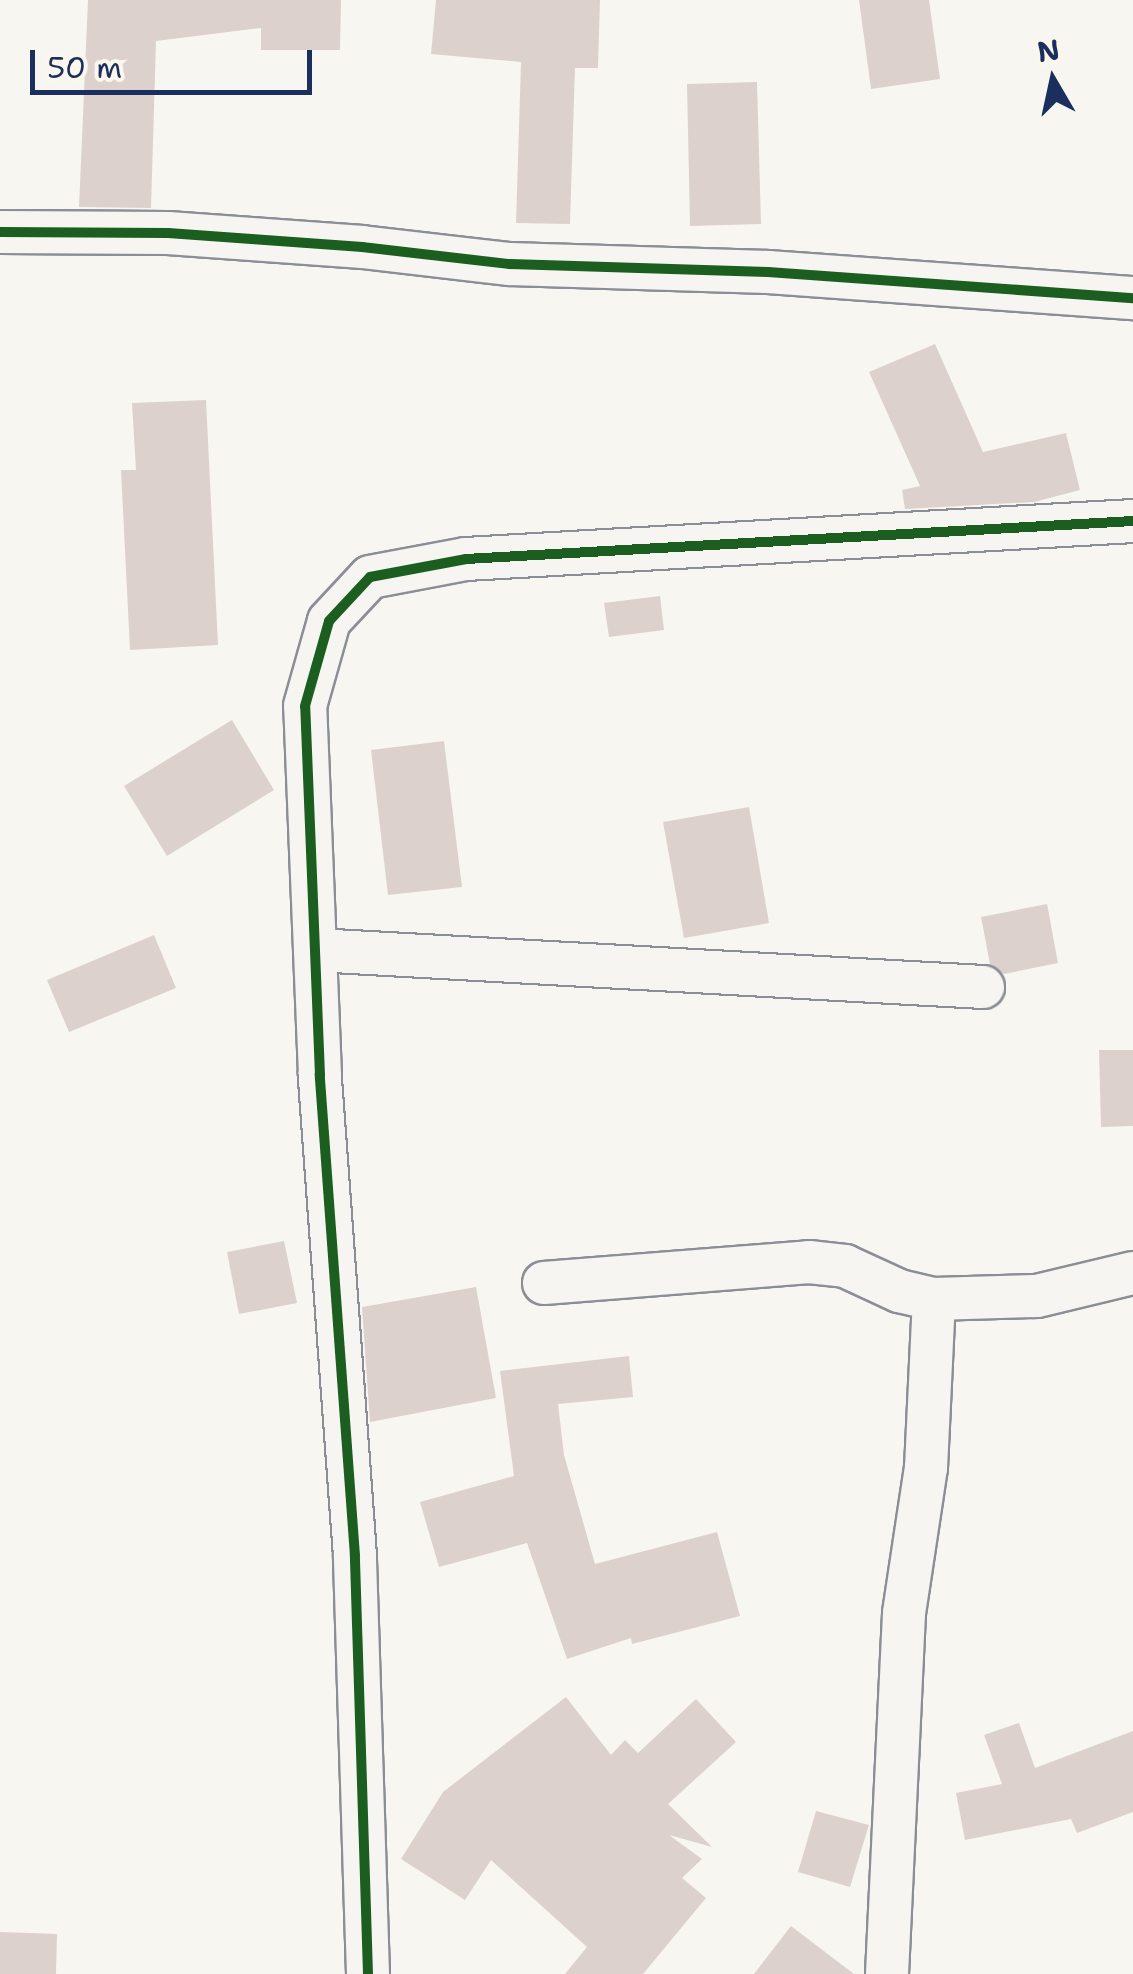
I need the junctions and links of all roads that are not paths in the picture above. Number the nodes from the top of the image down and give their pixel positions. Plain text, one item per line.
1 (0, 232) edge
2 (1133, 298) edge
3 (1133, 521) edge
4 (315, 950) junction
5 (983, 987) dead end
6 (1133, 1272) edge
7 (544, 1284) dead end
8 (934, 1300) junction
9 (368, 1974) edge
10 (887, 1974) edge

1 - 2 street
3 - 4 street
4 - 5 street
4 - 9 street
6 - 8 street
7 - 8 street
8 - 10 street

